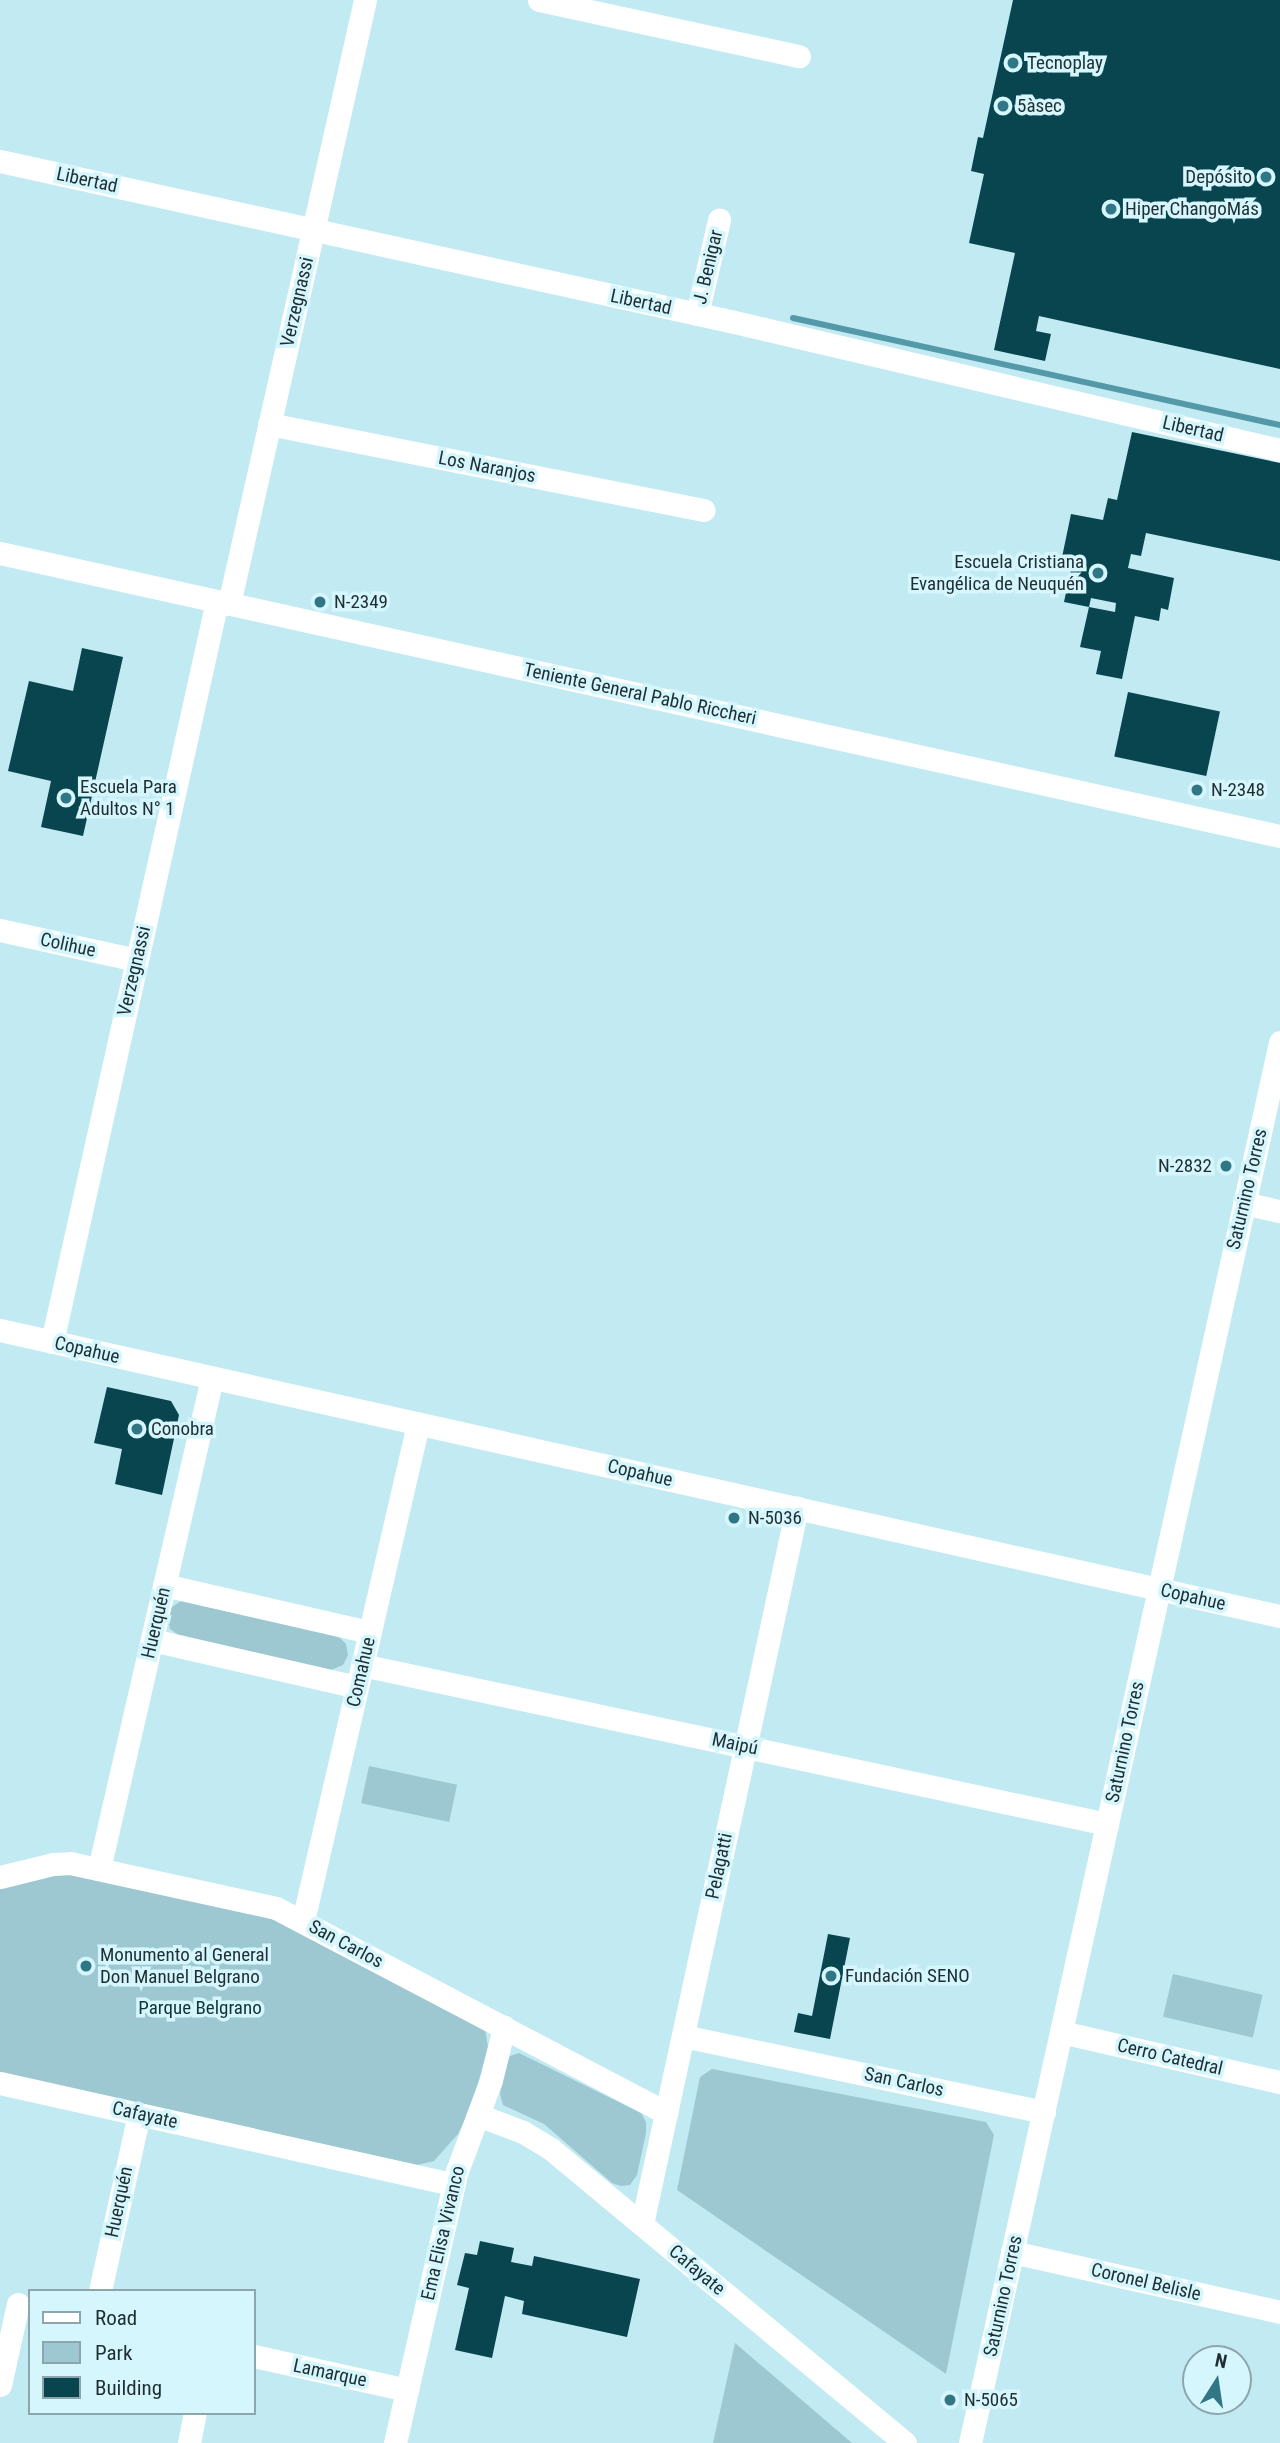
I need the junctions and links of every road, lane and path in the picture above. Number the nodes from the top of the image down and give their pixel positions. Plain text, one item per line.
1 (365, 0) edge
2 (538, 0) edge
3 (799, 57) dead end
4 (0, 161) edge
5 (719, 220) dead end
6 (313, 230) junction
7 (697, 314) junction
8 (270, 424) junction
9 (1280, 450) edge
10 (704, 510) dead end
11 (0, 553) edge
12 (223, 602) junction
13 (1280, 836) edge
14 (0, 930) edge
15 (137, 960) junction
16 (1280, 1042) edge
17 (1244, 1203) junction
18 (1280, 1211) edge
19 (0, 1331) edge
20 (52, 1342) junction
21 (212, 1378) junction
22 (418, 1424) junction
23 (797, 1508) junction
24 (164, 1585) junction
25 (1159, 1589) junction
26 (1280, 1616) edge
27 (370, 1632) junction
28 (152, 1640) junction
29 (360, 1676) junction
30 (745, 1746) junction
31 (1107, 1824) junction
32 (99, 1868) junction
33 (0, 1877) edge
34 (303, 1921) junction
35 (504, 2027) junction
36 (1061, 2032) junction
37 (683, 2036) junction
38 (1280, 2081) edge
39 (0, 2083) edge
40 (1044, 2112) junction
41 (666, 2113) junction
42 (139, 2114) junction
43 (478, 2115) junction
44 (453, 2184) junction
45 (642, 2224) junction
46 (1012, 2252) junction
47 (100, 2289) edge
48 (16, 2304) edge
49 (1280, 2312) edge
50 (256, 2356) edge
51 (0, 2385) edge
52 (407, 2390) junction
53 (195, 2415) edge
54 (189, 2443) edge
55 (395, 2443) edge
56 (905, 2443) edge
57 (970, 2443) edge

1 - 6 street, Verzegnassi
2 - 3 street
4 - 6 street, Libertad
5 - 7 street, J. Benigar
6 - 7 street, Libertad
6 - 8 street, Verzegnassi
7 - 9 street, Libertad
8 - 10 street, Los Naranjos
8 - 12 street, Verzegnassi
11 - 12 street, Teniente General Pablo Riccheri
12 - 13 street, Teniente General Pablo Riccheri
12 - 15 street, Verzegnassi
14 - 15 street, Colihue
15 - 20 street, Verzegnassi
16 - 17 street, Saturnino Torres
17 - 18 street
17 - 25 street, Saturnino Torres
19 - 20 street, Copahue
20 - 21 street, Copahue
21 - 22 street, Copahue
21 - 24 street, Huerquén
22 - 23 street, Copahue
22 - 27 street, Comahue
23 - 25 street, Copahue
23 - 30 street, Pelagatti
24 - 27 street
24 - 28 street, Huerquén
25 - 26 street, Copahue
25 - 31 street, Saturnino Torres
27 - 29 street, Comahue
28 - 29 street, Maipú
28 - 32 street, Huerquén
29 - 30 street, Maipú
29 - 34 street, Comahue
30 - 31 street, Maipú
30 - 37 street, Pelagatti
31 - 36 street, Saturnino Torres
32 - 33 street, San Carlos
32 - 34 street, San Carlos
34 - 35 street, San Carlos
35 - 41 street, San Carlos
35 - 43 street, Ema Elisa Vivanco
36 - 38 street, Cerro Catedral
36 - 40 street, Saturnino Torres
37 - 40 street, San Carlos
37 - 41 street, Pelagatti
39 - 42 street, Cafayate
40 - 46 street, Saturnino Torres
41 - 45 street, Pelagatti
42 - 44 street, Cafayate
42 - 47 street, Huerquén
43 - 44 street, Ema Elisa Vivanco
43 - 45 street, Cafayate
44 - 52 street, Ema Elisa Vivanco
45 - 56 street, Cafayate
46 - 49 street, Coronel Belisle
46 - 57 street, Saturnino Torres
48 - 51 street
50 - 52 street, Lamarque
52 - 55 street, Ema Elisa Vivanco
53 - 54 street

